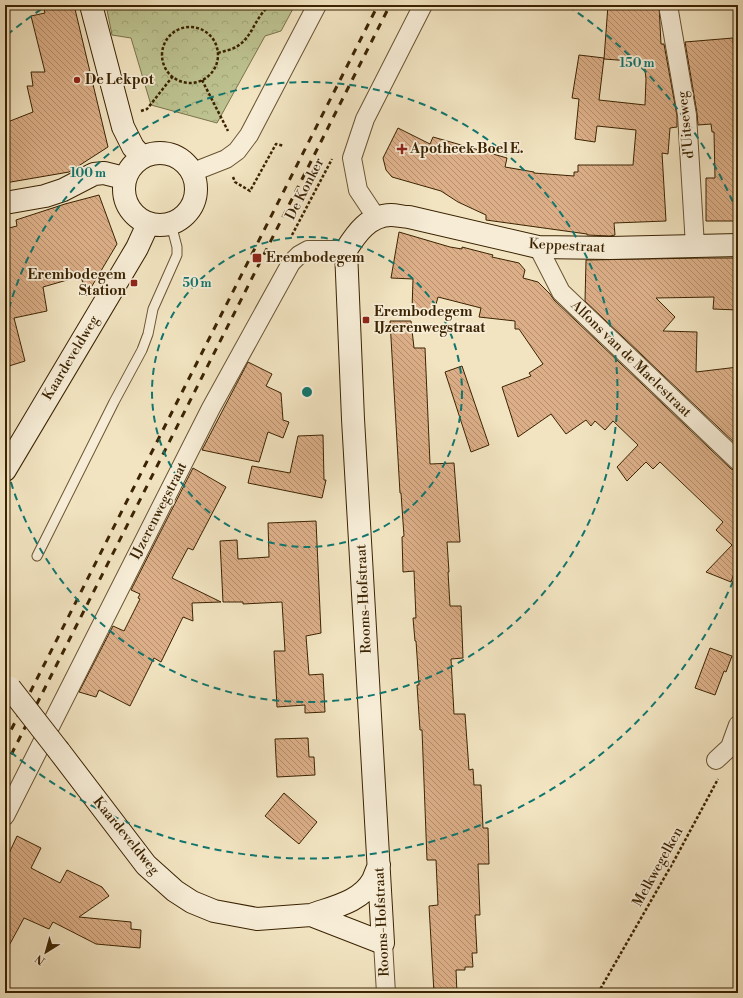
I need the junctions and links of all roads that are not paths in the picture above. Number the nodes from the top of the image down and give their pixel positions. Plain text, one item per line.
1 (91, 5) edge
2 (316, 5) edge
3 (423, 5) edge
4 (670, 5) edge
5 (142, 157) junction
6 (193, 172) junction
7 (124, 178) junction
8 (5, 203) edge
9 (376, 217) junction
10 (148, 224) junction
11 (171, 224) junction
12 (738, 245) edge
13 (695, 246) junction
14 (538, 247) junction
15 (346, 250) junction
16 (738, 460) edge
17 (5, 470) edge
18 (36, 556) dead end
19 (8, 684) edge
20 (738, 725) edge
21 (716, 760) dead end
22 (5, 816) edge
23 (379, 864) junction
24 (311, 915) junction
25 (383, 942) junction
26 (386, 993) edge

1 - 5 street
2 - 6 street
3 - 9 street
4 - 13 street, d'Uitseweg
5 - 6 street
5 - 7 street
6 - 11 street
7 - 8 street
7 - 10 street
9 - 14 street, Keppestraat
9 - 15 street
10 - 11 street
10 - 17 street, Kaardeveldweg
11 - 18 lane
12 - 13 street, Keppestraat
13 - 14 street, Keppestraat
14 - 16 street, Alfons van de Maelestraat
15 - 22 street, IJzerenwegstraat
15 - 23 street, Rooms-Hofstraat
19 - 24 street, Kaardeveldweg, bridge
20 - 21 street
23 - 24 street
23 - 25 street, Rooms-Hofstraat
24 - 25 street, Kaardeveldweg
25 - 26 street, Rooms-Hofstraat

